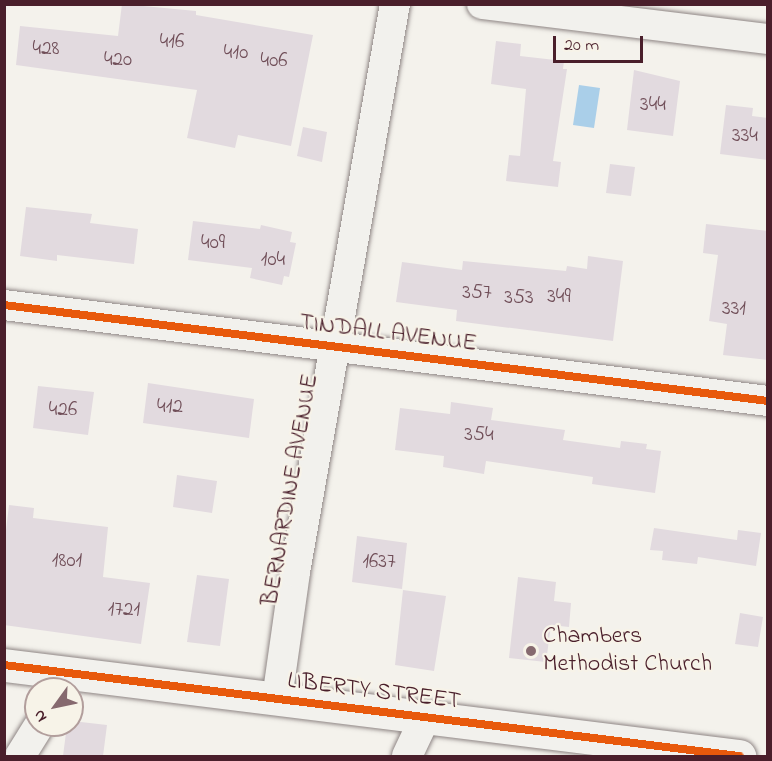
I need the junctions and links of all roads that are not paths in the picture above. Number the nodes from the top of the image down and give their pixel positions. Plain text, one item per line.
1 (395, 4) edge
2 (482, 4) edge
3 (768, 39) edge
4 (4, 305) edge
5 (337, 347) junction
6 (768, 401) edge
7 (4, 665) edge
8 (36, 677) edge
9 (84, 683) edge
10 (277, 699) junction
11 (425, 718) junction
12 (32, 737) edge
13 (20, 756) edge
14 (406, 756) edge
15 (739, 756) edge

1 - 5 street, BERNARDINE AVENUE
2 - 3 street
4 - 5 street, TINDALL AVENUE
5 - 6 street, TINDALL AVENUE
5 - 10 street, BERNARDINE AVENUE
7 - 8 street, LIBERTY STREET
9 - 10 street, LIBERTY STREET
10 - 11 street, LIBERTY STREET
11 - 14 street
11 - 15 street, LIBERTY STREET
12 - 13 street

